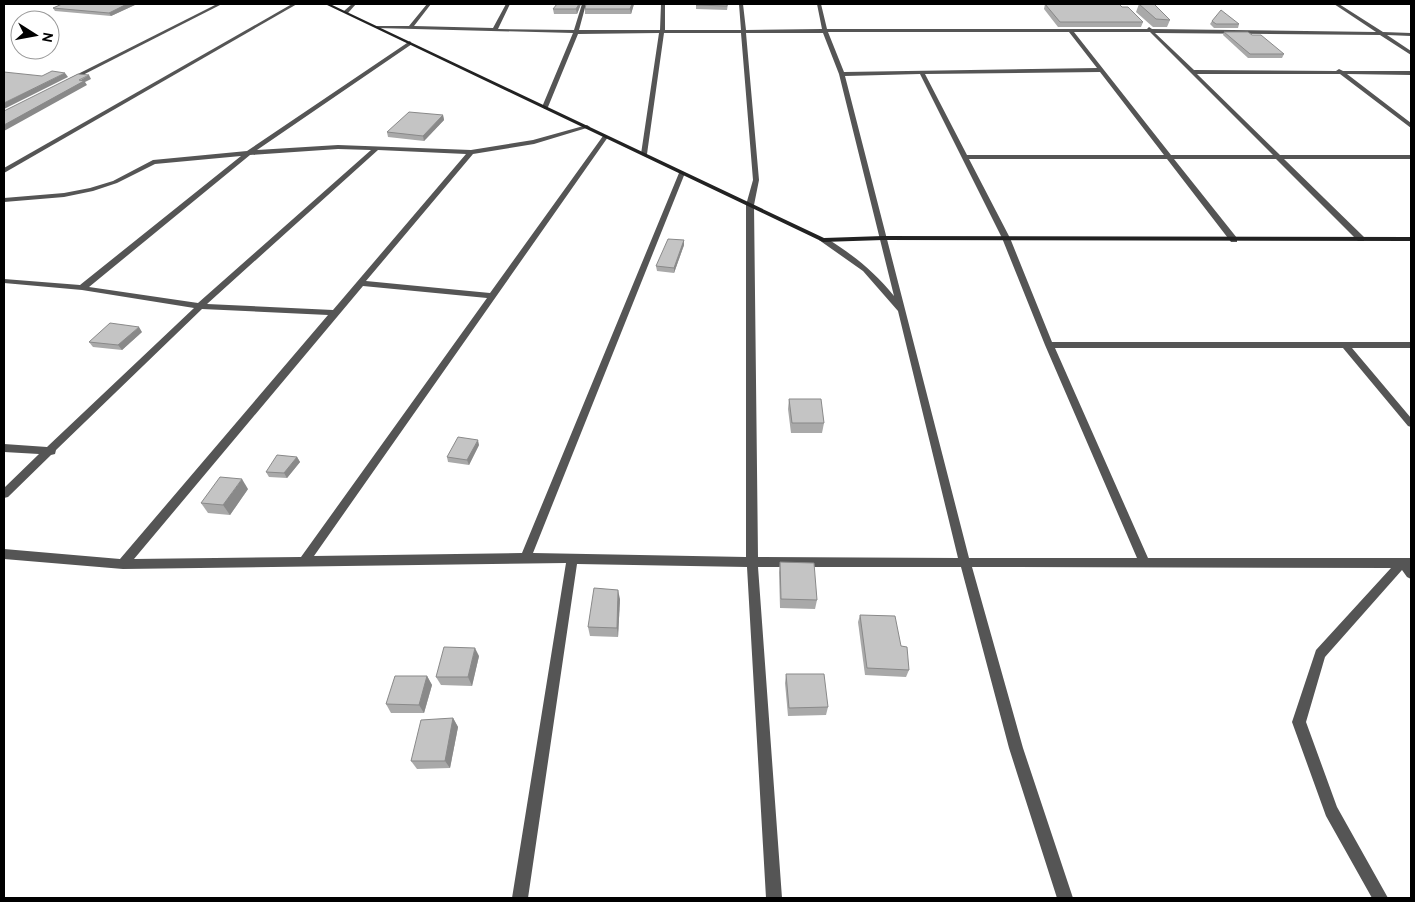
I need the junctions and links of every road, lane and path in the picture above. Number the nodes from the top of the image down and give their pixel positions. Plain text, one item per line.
1 (220, 4) edge
2 (295, 4) edge
3 (328, 4) edge
4 (354, 4) edge
5 (429, 4) edge
6 (508, 4) edge
7 (584, 4) edge
8 (663, 4) edge
9 (741, 4) edge
10 (819, 4) edge
11 (1336, 4) edge
12 (346, 12) junction
13 (1144, 24) edge
14 (377, 27) junction
15 (410, 28) junction
16 (495, 30) junction
17 (825, 30) junction
18 (1070, 30) junction
19 (662, 31) junction
20 (744, 31) junction
21 (1151, 31) junction
22 (576, 32) junction
23 (1382, 34) junction
24 (1411, 34) edge
25 (410, 43) junction
26 (1411, 53) edge
27 (1100, 70) junction
28 (1340, 71) junction
29 (1192, 72) junction
30 (922, 73) junction
31 (1411, 73) edge
32 (842, 74) junction
33 (64, 82) edge
34 (545, 107) junction
35 (1411, 126) edge
36 (587, 127) junction
37 (605, 136) junction
38 (376, 149) junction
39 (471, 152) junction
40 (248, 153) junction
41 (644, 154) junction
42 (964, 157) junction
43 (1168, 157) junction
44 (1278, 157) junction
45 (1411, 157) edge
46 (4, 171) edge
47 (682, 173) junction
48 (4, 200) edge
49 (750, 205) junction
50 (883, 238) junction
51 (1006, 238) junction
52 (1361, 239) junction
53 (1411, 239) edge
54 (823, 240) junction
55 (1234, 240) junction
56 (4, 281) edge
57 (361, 283) junction
58 (82, 288) junction
59 (492, 296) junction
60 (200, 306) junction
61 (335, 313) junction
62 (902, 314) junction
63 (1049, 345) junction
64 (1344, 345) junction
65 (1411, 345) edge
66 (1411, 424) edge
67 (4, 448) edge
68 (51, 451) junction
69 (4, 494) edge
70 (4, 554) edge
71 (526, 558) junction
72 (572, 558) junction
73 (305, 560) junction
74 (964, 561) junction
75 (752, 562) junction
76 (1144, 562) junction
77 (1407, 562) edge
78 (123, 564) junction
79 (1411, 574) edge
80 (520, 898) edge
81 (774, 898) edge
82 (1065, 898) edge
83 (1380, 898) edge

1 - 33 street
2 - 46 street
3 - 12 street
4 - 12 street
5 - 15 street
6 - 16 street
7 - 22 street
8 - 19 street
9 - 20 street
10 - 17 street
11 - 23 street
12 - 14 street
13 - 21 street
14 - 15 street
14 - 25 street
15 - 16 street
16 - 22 street
17 - 18 street
17 - 20 street
17 - 32 street
18 - 21 street
18 - 27 street
19 - 20 street
19 - 22 street
19 - 41 street
20 - 49 street
21 - 23 street
21 - 29 street
22 - 34 street
23 - 24 street
23 - 26 street
25 - 34 street
25 - 40 street
27 - 30 street
27 - 43 street
28 - 29 street
28 - 31 street
28 - 35 street
29 - 44 street
30 - 32 street
30 - 42 street
32 - 50 street
34 - 36 street
36 - 37 street
36 - 39 street
37 - 41 street
37 - 59 street
38 - 39 street
38 - 40 street
38 - 60 street
39 - 57 street
40 - 48 street
40 - 58 street
41 - 47 street
42 - 43 street
42 - 51 street
43 - 44 street
43 - 55 street
44 - 45 street
44 - 52 street
47 - 49 street
47 - 71 street
49 - 54 street
49 - 75 street
50 - 51 street
50 - 54 street
50 - 62 street
51 - 55 street
51 - 63 street
52 - 53 street
52 - 55 street
54 - 62 street
56 - 58 street
57 - 59 street
57 - 61 street
58 - 60 street
59 - 73 street
60 - 61 street
60 - 68 street
61 - 78 street
62 - 74 street
63 - 64 street
63 - 76 street
64 - 65 street
64 - 66 street
67 - 68 street
68 - 69 street
70 - 78 street
71 - 72 street
71 - 73 street
72 - 75 street
72 - 80 street
73 - 78 street
74 - 75 street
74 - 76 street
74 - 82 street
75 - 81 street
76 - 77 street
77 - 79 street
77 - 83 street

